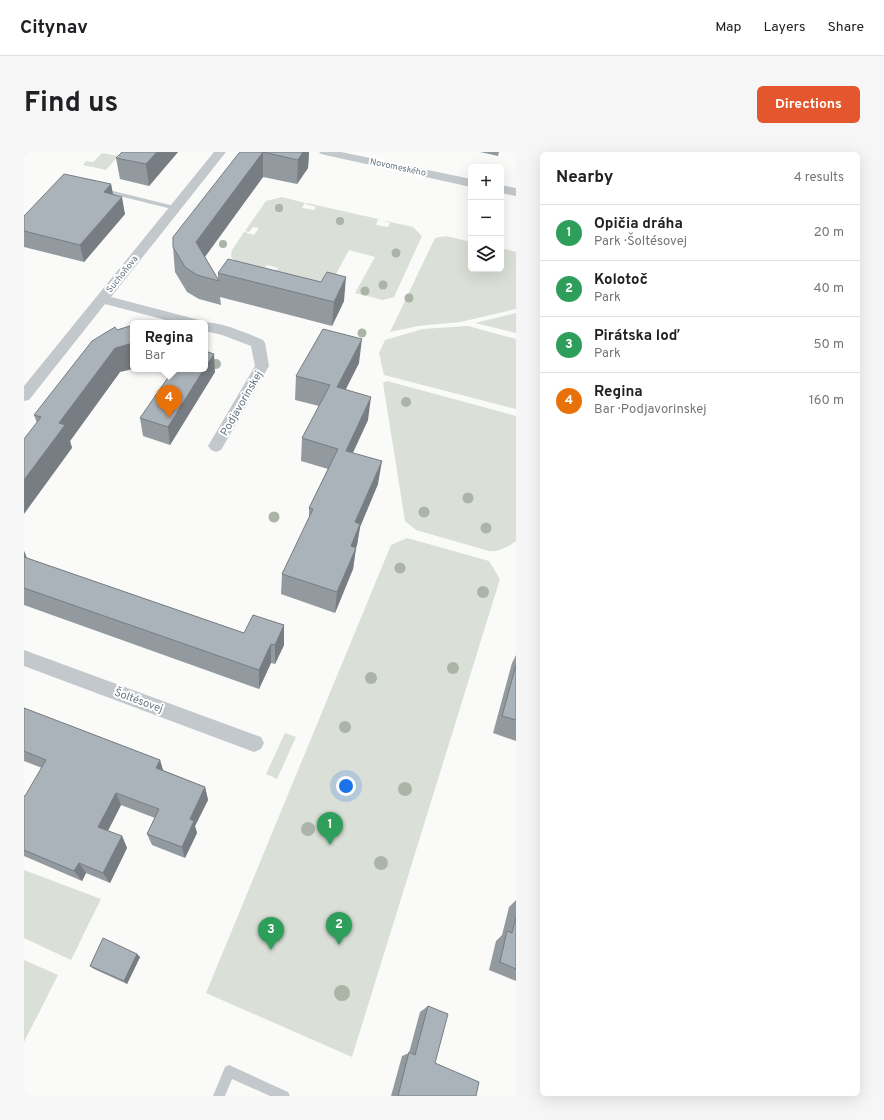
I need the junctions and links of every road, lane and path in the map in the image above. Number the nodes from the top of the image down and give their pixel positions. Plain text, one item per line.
1 (220, 152) edge
2 (325, 152) edge
3 (468, 182) edge
4 (97, 189) edge
5 (504, 190) edge
6 (516, 192) edge
7 (176, 208) junction
8 (102, 299) junction
9 (182, 320) edge
10 (208, 327) edge
11 (24, 396) edge
12 (216, 446) dead end
13 (24, 658) edge
14 (254, 742) dead end
15 (219, 1096) edge
16 (284, 1096) edge

1 - 7 street, Suchoňova
2 - 3 street, Novomeského
4 - 7 lane
5 - 6 street
7 - 8 street, Suchoňova
8 - 9 street
8 - 11 street, Suchoňova
10 - 12 street, Podjavorinskej
13 - 14 street, Šoltésovej
15 - 16 lane

